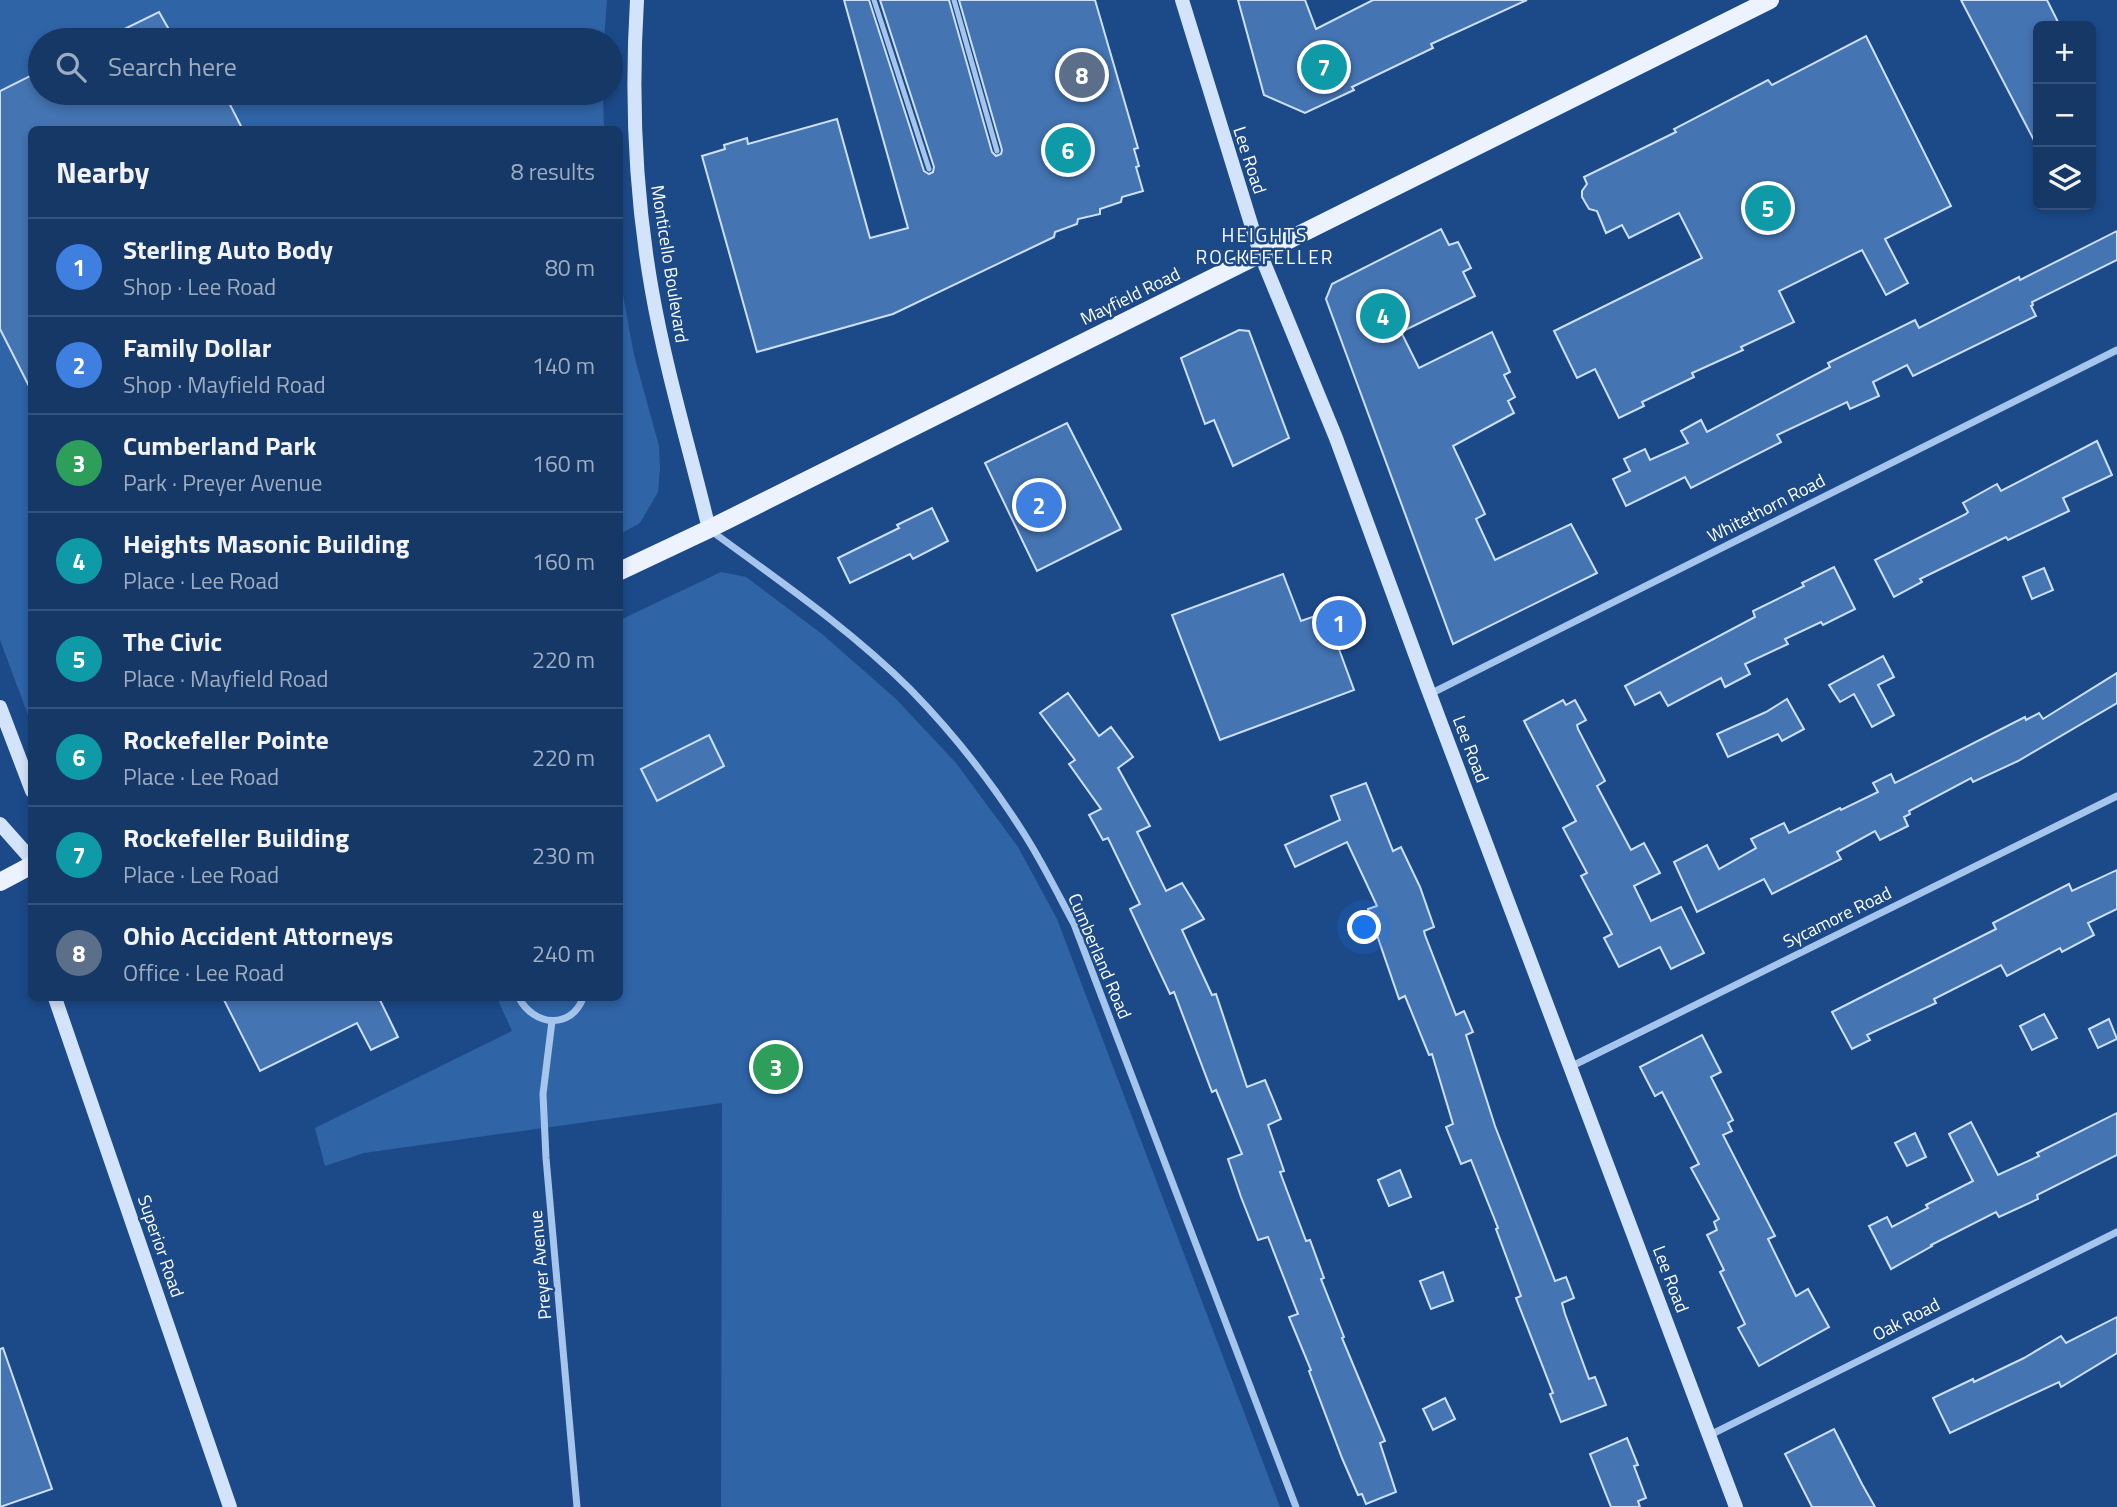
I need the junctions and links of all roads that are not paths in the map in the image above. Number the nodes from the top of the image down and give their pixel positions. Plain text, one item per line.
1 (637, 0) edge
2 (874, 0) edge
3 (954, 0) edge
4 (1182, 0) edge
5 (1770, 0) edge
6 (997, 151) dead end
7 (929, 169) dead end
8 (1260, 253) junction
9 (2117, 350) edge
10 (709, 529) junction
11 (623, 571) edge
12 (1430, 694) junction
13 (0, 707) edge
14 (28, 780) edge
15 (2117, 796) edge
16 (0, 824) edge
17 (28, 857) edge
18 (28, 864) edge
19 (0, 882) edge
20 (56, 1001) edge
21 (521, 1001) edge
22 (581, 1001) edge
23 (552, 1021) junction
24 (1570, 1067) junction
25 (2117, 1232) edge
26 (1710, 1435) junction
27 (230, 1507) edge
28 (577, 1507) edge
29 (1296, 1507) edge
30 (1736, 1507) edge

1 - 10 main road, Monticello Boulevard
2 - 7 lane
3 - 6 lane
4 - 8 main road, Lee Road
5 - 8 main road, Mayfield Road
8 - 10 main road, Mayfield Road
8 - 12 main road, Lee Road
9 - 12 street, Whitethorn Road
10 - 11 main road, Mayfield Road
10 - 29 street, Cumberland Road
12 - 24 main road, Lee Road
13 - 14 main road
15 - 24 street, Sycamore Road
16 - 17 main road
18 - 19 main road
20 - 27 main road, Superior Road
21 - 23 street
22 - 23 street
23 - 28 street, Preyer Avenue
24 - 26 main road, Lee Road
25 - 26 street, Oak Road
26 - 30 main road, Lee Road

